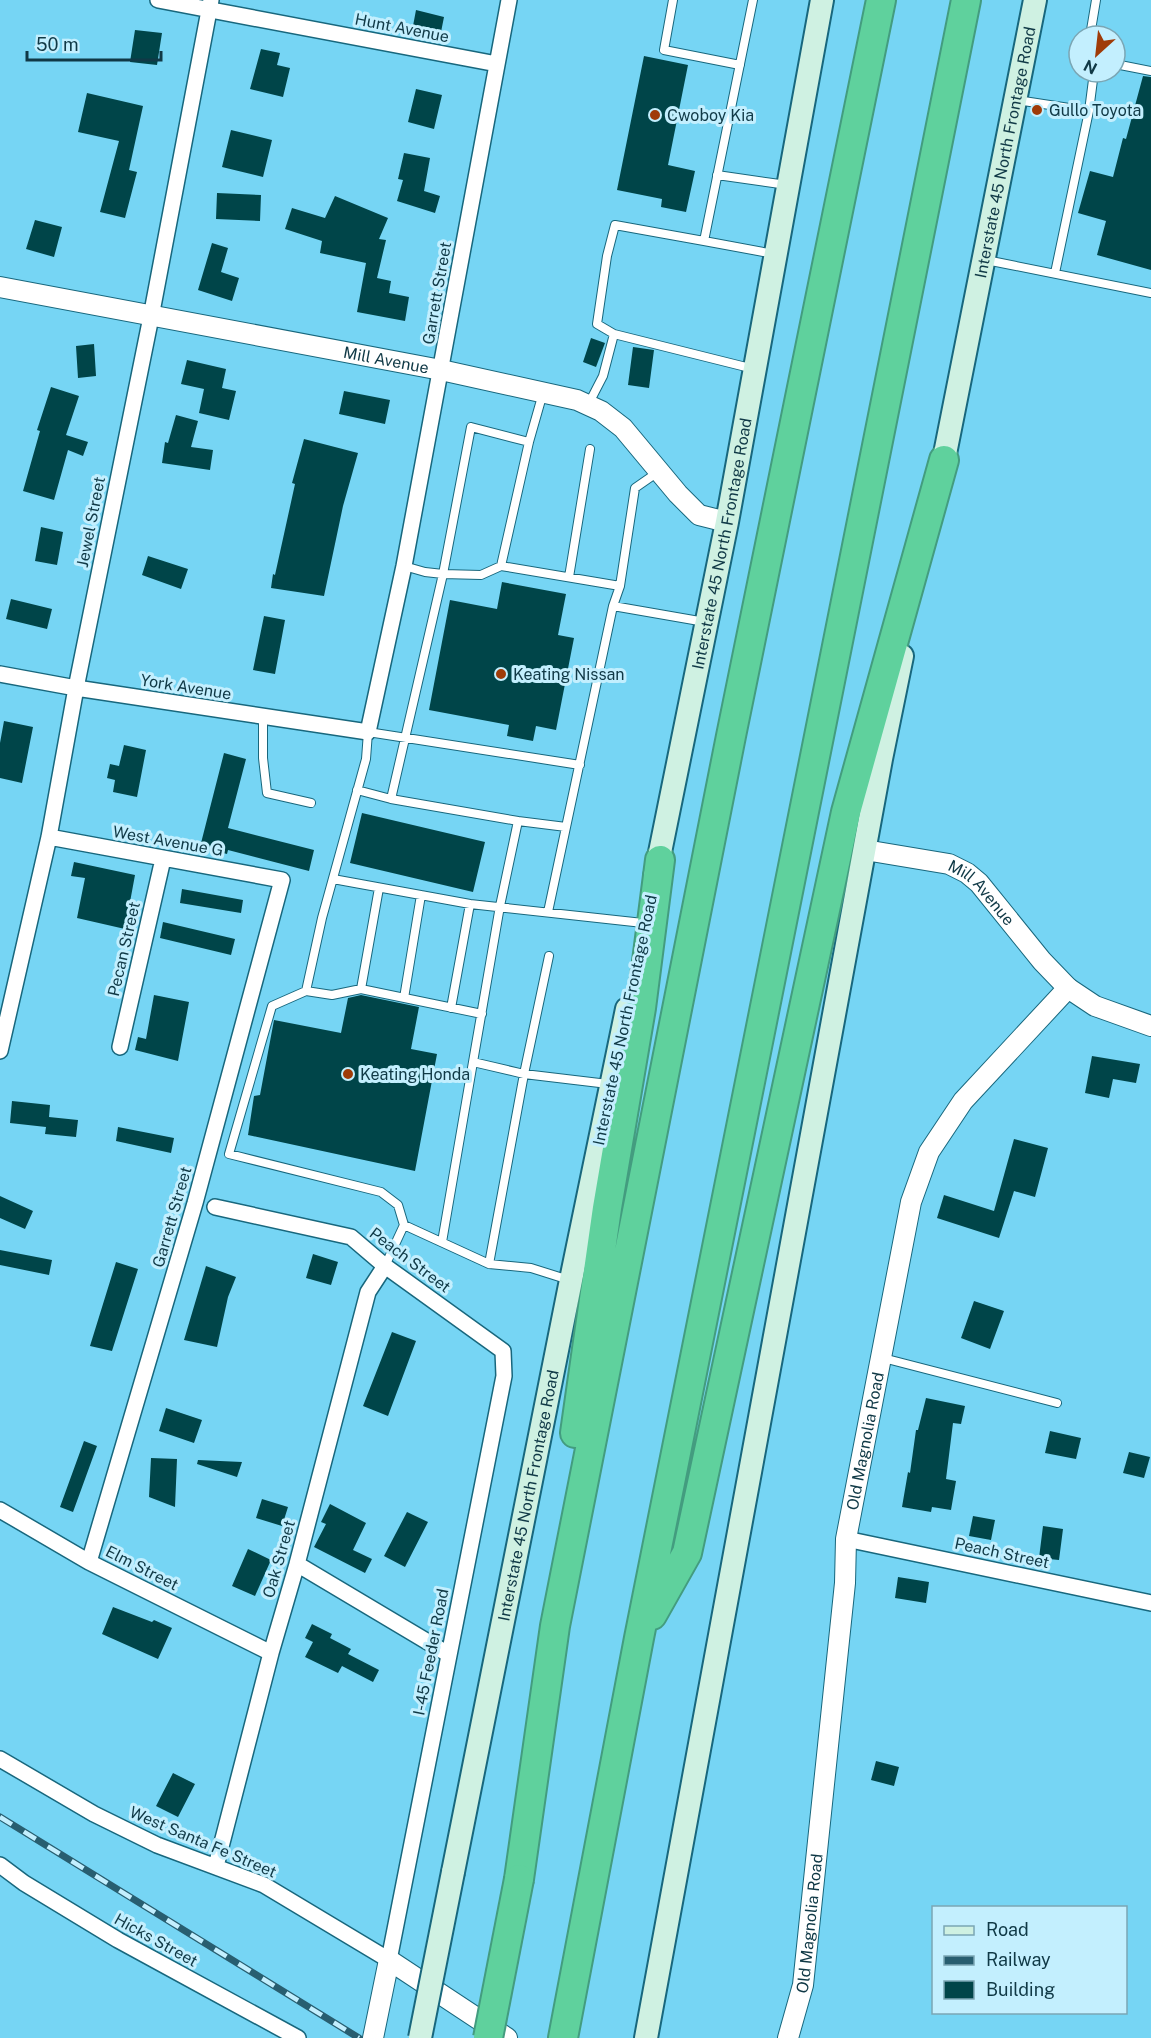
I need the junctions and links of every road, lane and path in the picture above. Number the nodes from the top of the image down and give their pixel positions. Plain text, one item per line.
1 (158, 0) edge
2 (509, 0) edge
3 (673, 0) edge
4 (753, 0) edge
5 (822, 0) edge
6 (881, 0) edge
7 (966, 0) edge
8 (1035, 0) edge
9 (1096, 0) edge
10 (210, 5) edge
11 (1092, 24) edge
12 (497, 64) junction
13 (740, 65) junction
14 (1127, 66) edge
15 (1151, 71) edge
16 (1092, 84) edge
17 (1015, 100) junction
18 (1089, 111) junction
19 (717, 175) junction
20 (789, 185) junction
21 (704, 241) junction
22 (776, 255) junction
23 (984, 260) junction
24 (1055, 273) junction
25 (0, 287) edge
26 (1151, 293) edge
27 (151, 316) junction
28 (614, 334) junction
29 (755, 369) junction
30 (441, 370) junction
31 (543, 391) junction
32 (588, 405) junction
33 (529, 442) junction
34 (590, 449) dead end
35 (944, 460) junction
36 (660, 471) junction
37 (727, 522) junction
38 (404, 566) junction
39 (501, 566) junction
40 (443, 574) junction
41 (569, 577) junction
42 (620, 586) junction
43 (614, 606) junction
44 (706, 623) junction
45 (0, 674) edge
46 (76, 688) junction
47 (263, 717) junction
48 (368, 732) junction
49 (404, 739) junction
50 (580, 765) junction
51 (357, 790) junction
52 (391, 799) junction
53 (311, 803) dead end
54 (518, 821) junction
55 (566, 827) junction
56 (49, 837) junction
57 (865, 850) junction
58 (163, 859) junction
59 (660, 860) junction
60 (333, 879) junction
61 (282, 880) joint
62 (379, 888) junction
63 (422, 895) junction
64 (470, 904) junction
65 (500, 906) junction
66 (548, 912) junction
67 (643, 923) junction
68 (549, 956) dead end
69 (1068, 988) junction
70 (361, 989) junction
71 (306, 991) junction
72 (404, 998) junction
73 (451, 1008) junction
74 (482, 1014) junction
75 (1151, 1026) edge
76 (120, 1047) dead end
77 (0, 1051) edge
78 (473, 1062) junction
79 (524, 1074) junction
80 (613, 1084) junction
81 (215, 1207) dead end
82 (404, 1225) junction
83 (442, 1242) junction
84 (489, 1264) junction
85 (385, 1266) junction
86 (571, 1280) junction
87 (502, 1351) joint
88 (881, 1357) junction
89 (1057, 1403) dead end
90 (0, 1510) edge
91 (846, 1539) junction
92 (89, 1562) junction
93 (297, 1564) junction
94 (1151, 1603) edge
95 (555, 1626) junction
96 (639, 1638) junction
97 (271, 1653) junction
98 (448, 1654) junction
99 (0, 1759) edge
100 (0, 1865) edge
101 (216, 1866) junction
102 (389, 1960) junction
103 (298, 2038) edge
104 (373, 2038) edge
105 (420, 2038) edge
106 (488, 2038) edge
107 (507, 2038) edge
108 (563, 2038) edge
109 (646, 2038) edge
110 (789, 2038) edge

1 - 10 street, Hunt Avenue
2 - 12 street, Garrett Street
3 - 13 lane
4 - 13 lane
5 - 20 main road, Interstate 45 North Frontage Road
6 - 95 highway
7 - 96 highway
8 - 17 main road, Interstate 45 North Frontage Road
9 - 11 lane
10 - 12 street, Hunt Avenue
10 - 27 street, Jewel Street
12 - 30 street, Garrett Street
13 - 19 lane
14 - 15 lane
16 - 18 lane
17 - 18 lane
17 - 23 main road, Interstate 45 North Frontage Road
18 - 24 lane
19 - 20 lane
19 - 21 lane
20 - 22 main road, Interstate 45 North Frontage Road
21 - 22 lane
21 - 28 lane
22 - 29 main road, Interstate 45 North Frontage Road
23 - 24 lane
23 - 35 main road, Interstate 45 North Frontage Road
24 - 26 lane
25 - 27 street, Mill Avenue
27 - 30 street, Mill Avenue
27 - 46 street, Jewel Street
28 - 29 lane
28 - 32 lane
29 - 37 main road, Interstate 45 North Frontage Road
30 - 31 street, Mill Avenue
30 - 38 street, Garrett Street
31 - 32 street, Mill Avenue
31 - 33 lane
32 - 36 street, Mill Avenue
33 - 39 lane
33 - 40 lane
34 - 41 lane
35 - 57 main road, Interstate 45 North Frontage Road
35 - 96 highway
36 - 37 street, Mill Avenue
36 - 42 lane
37 - 44 main road, Interstate 45 North Frontage Road
38 - 40 lane
38 - 48 street, Garrett Street
39 - 40 lane
39 - 41 lane
40 - 49 lane
41 - 42 lane
42 - 43 lane
43 - 44 lane
43 - 50 lane
44 - 59 main road, Interstate 45 North Frontage Road
45 - 46 street, York Avenue
46 - 47 street, York Avenue
46 - 56 street, Jewel Street
47 - 48 street, York Avenue
47 - 53 lane
48 - 49 lane
48 - 51 lane
49 - 50 lane
49 - 52 lane
50 - 55 lane
51 - 52 lane
51 - 60 lane
52 - 54 lane
54 - 55 lane
54 - 65 lane
55 - 66 lane
56 - 58 street, West Avenue G
56 - 77 street, Jewel Street
57 - 69 street, Mill Avenue
57 - 109 main road, Interstate 45 North Frontage Road
58 - 61 street, West Avenue G
58 - 76 street, Pecan Street
59 - 67 main road, Interstate 45 North Frontage Road
59 - 95 highway
60 - 62 lane
60 - 71 lane
61 - 92 street, Garrett Street
62 - 63 lane
62 - 70 lane
63 - 64 lane
63 - 72 lane
64 - 65 lane
64 - 73 lane
65 - 66 lane
65 - 74 lane
66 - 67 lane
67 - 80 main road, Interstate 45 North Frontage Road
68 - 79 lane
69 - 75 street
69 - 88 street, Old Magnolia Road
70 - 71 lane
70 - 72 lane
71 - 82 lane
72 - 73 lane
73 - 74 lane
74 - 78 lane
78 - 79 lane
78 - 83 lane
79 - 80 lane
79 - 84 lane
80 - 86 main road, Interstate 45 North Frontage Road
81 - 85 street, Peach Street
82 - 83 lane
82 - 85 lane
83 - 84 lane
84 - 86 lane
85 - 87 street, Peach Street
85 - 93 street, Oak Street
86 - 105 main road, Interstate 45 North Frontage Road, bridge
87 - 98 street, I-45 Feeder Road
88 - 89 lane
88 - 91 street, Old Magnolia Road
90 - 92 street, Elm Street
91 - 94 street, Peach Street
91 - 110 street, Old Magnolia Road
92 - 97 street, Elm Street
93 - 97 street, Oak Street
93 - 98 street
95 - 106 highway, bridge
96 - 108 highway
97 - 101 street, Oak Street
98 - 102 street, I-45 Feeder Road
99 - 101 street, West Santa Fe Street
100 - 103 street, Hicks Street
101 - 102 street, West Santa Fe Street
102 - 104 street
102 - 107 street

